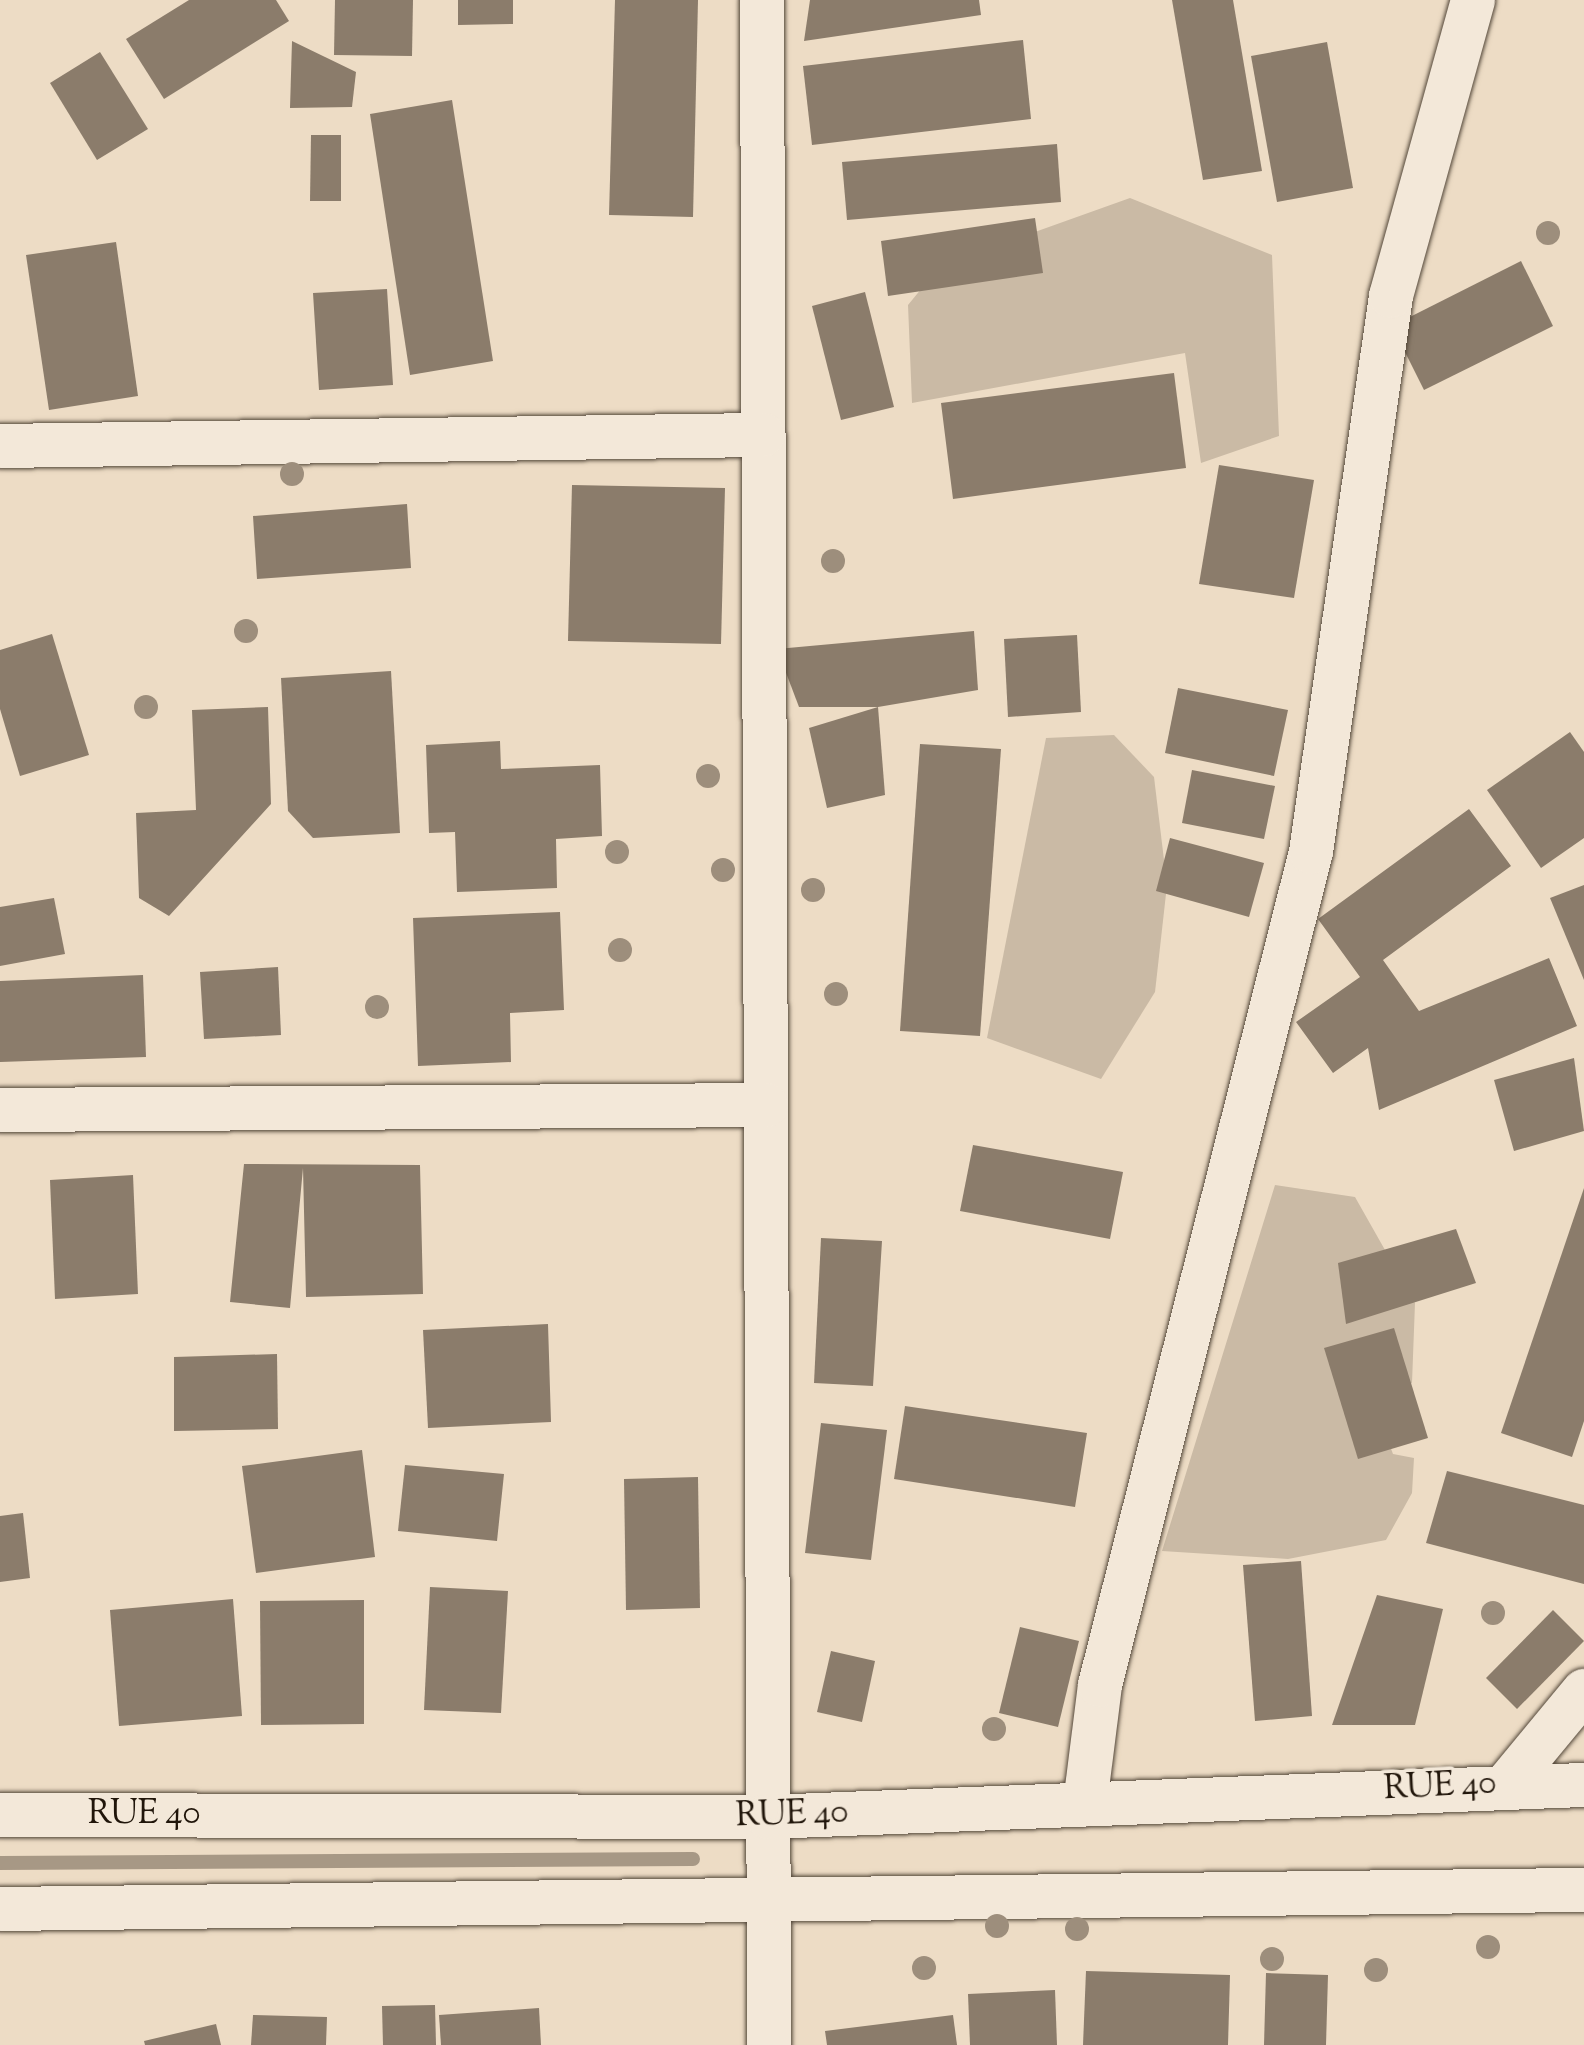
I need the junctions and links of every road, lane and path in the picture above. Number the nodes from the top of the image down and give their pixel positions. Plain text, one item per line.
1 (762, 0) edge
2 (1473, 0) edge
3 (763, 435) junction
4 (0, 446) edge
5 (766, 1105) junction
6 (0, 1110) edge
7 (1584, 1691) edge
8 (1507, 1784) junction
9 (1584, 1785) edge
10 (1085, 1804) junction
11 (0, 1815) edge
12 (768, 1817) junction
13 (1584, 1890) edge
14 (769, 1903) junction
15 (0, 1909) edge
16 (769, 2045) edge

1 - 3 street
2 - 10 street
3 - 4 street
3 - 5 street
5 - 6 street
5 - 12 street
7 - 8 street
8 - 9 street, RUE 40
8 - 10 street, RUE 40
10 - 12 street, RUE 40
11 - 12 street, RUE 40
12 - 14 street
13 - 14 street
14 - 15 street
14 - 16 street

